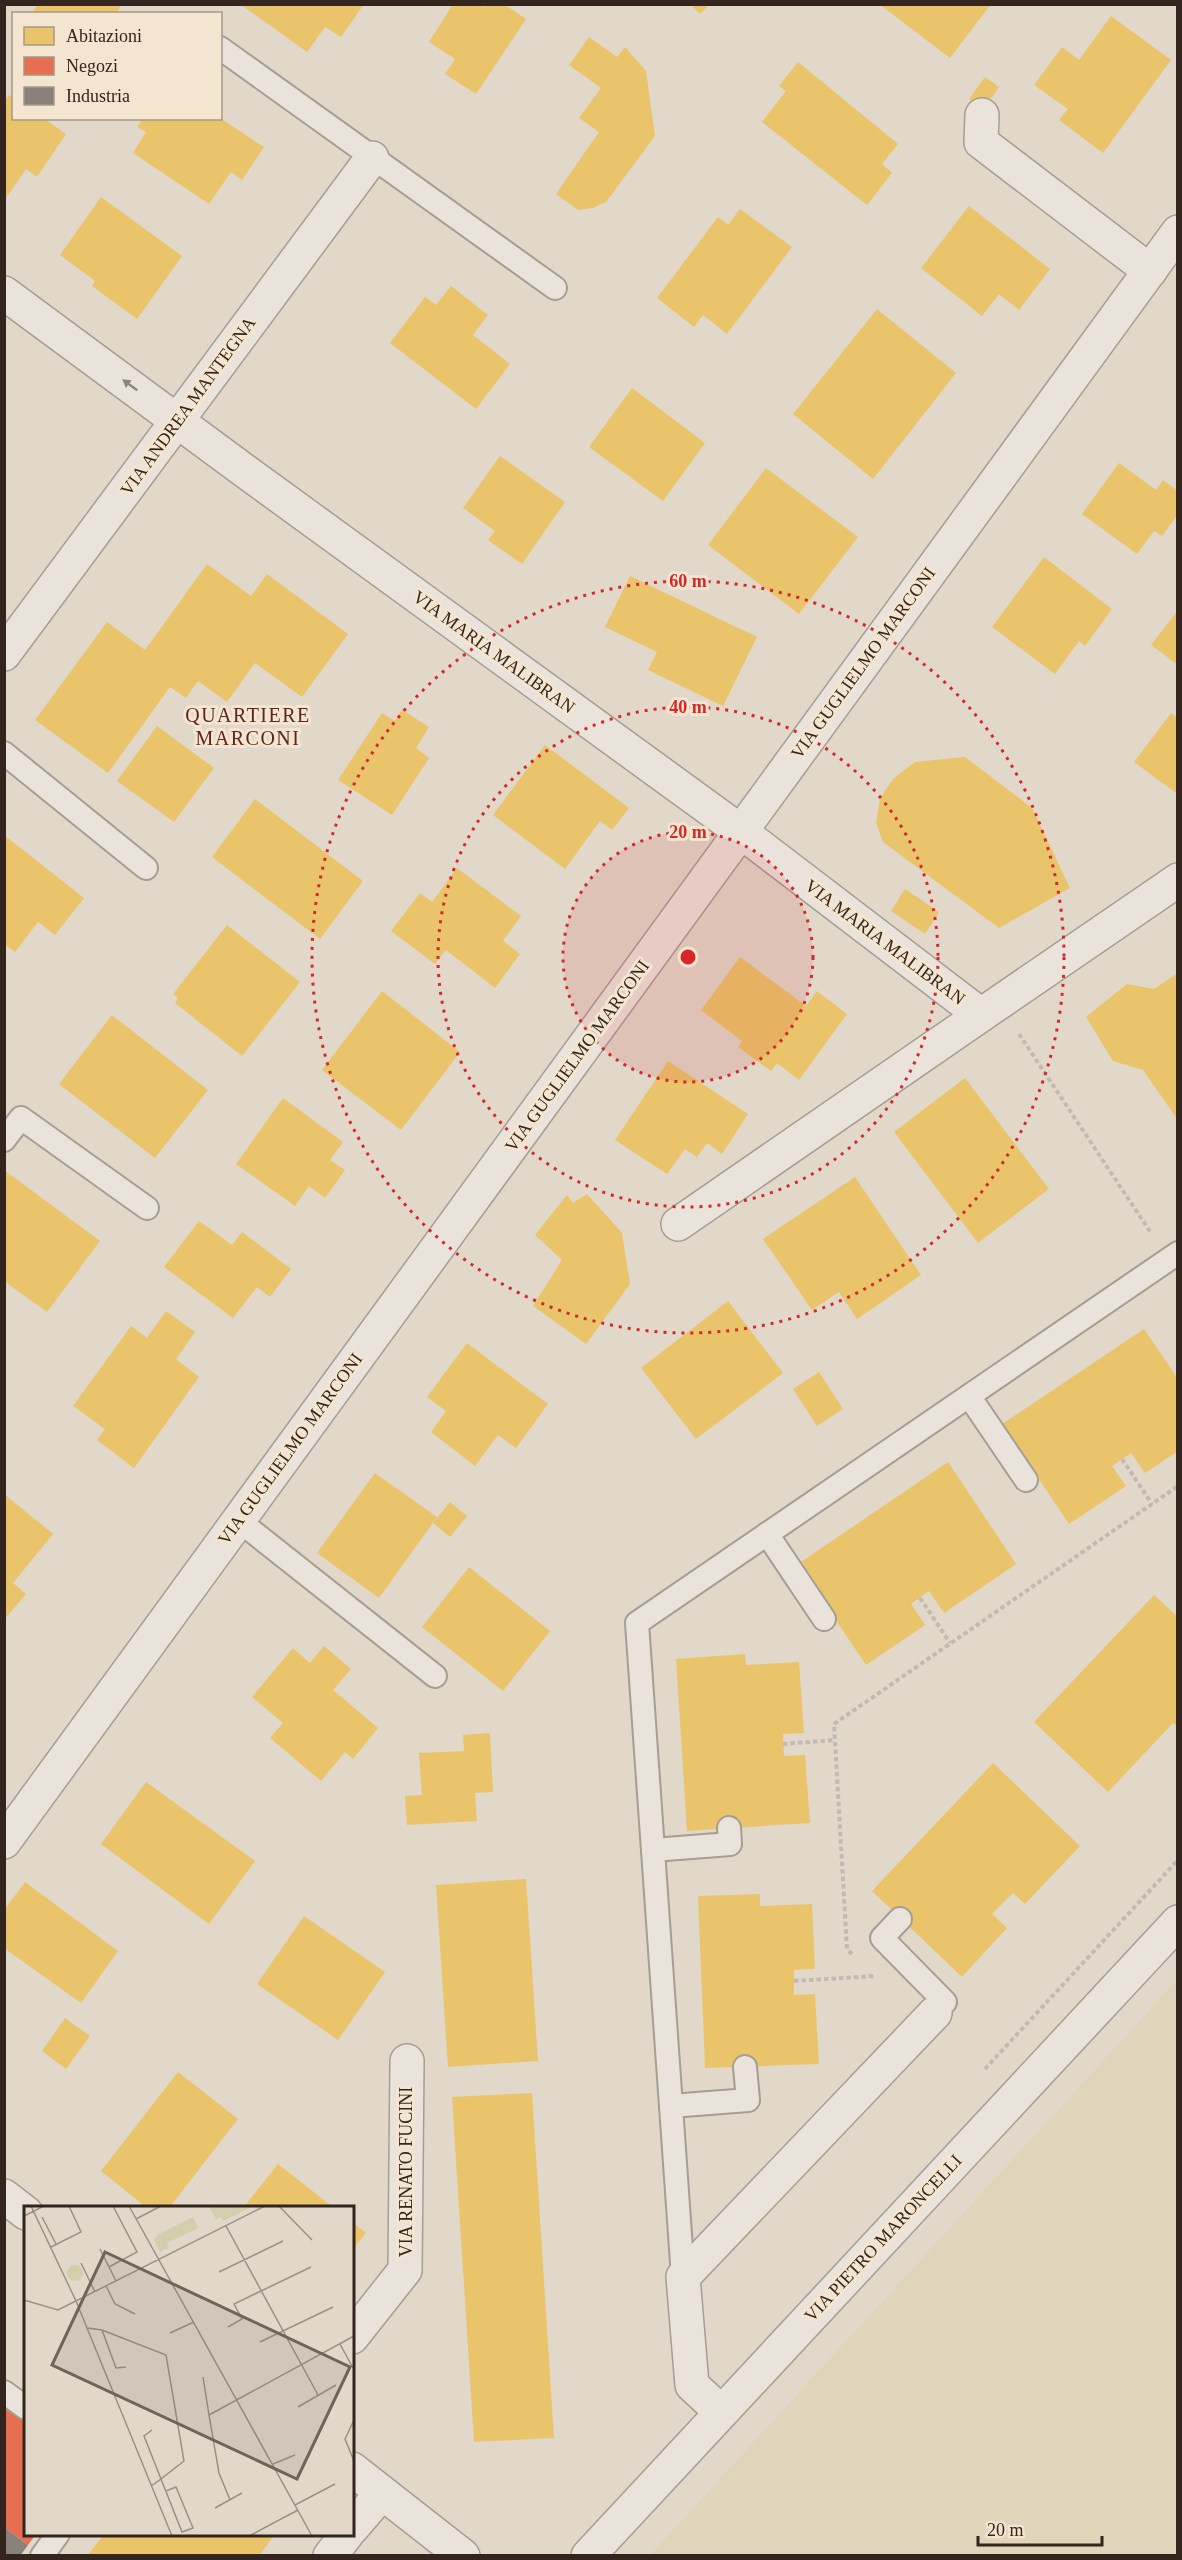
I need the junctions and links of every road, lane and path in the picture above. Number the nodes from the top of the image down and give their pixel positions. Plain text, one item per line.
1 (222, 49) edge
2 (982, 115) dead end
3 (372, 158) junction
4 (1178, 232) edge
5 (1149, 271) junction
6 (555, 288) dead end
7 (4, 293) edge
8 (177, 420) junction
9 (4, 654) edge
10 (4, 753) edge
11 (740, 831) junction
12 (146, 868) dead end
13 (1178, 880) edge
14 (990, 1009) junction
15 (4, 1140) edge
16 (147, 1208) dead end
17 (678, 1224) dead end
18 (1160, 1228) dead end
19 (1178, 1253) edge
20 (969, 1396) junction
21 (1122, 1459) dead end
22 (1026, 1480) dead end
23 (1178, 1486) edge
24 (1152, 1504) junction
25 (238, 1520) junction
26 (767, 1534) junction
27 (920, 1598) dead end
28 (824, 1620) dead end
29 (950, 1643) junction
30 (435, 1676) dead end
31 (835, 1740) junction
32 (783, 1744) dead end
33 (729, 1827) dead end
34 (4, 1842) edge
35 (653, 1850) junction
36 (900, 1919) dead end
37 (1178, 1922) edge
38 (854, 1956) dead end
39 (868, 1969) dead end
40 (794, 1981) dead end
41 (935, 2013) joint
42 (407, 2061) dead end
43 (745, 2067) dead end
44 (671, 2106) junction
45 (4, 2196) edge
46 (24, 2211) edge
47 (684, 2277) junction
48 (354, 2334) edge
49 (4, 2392) edge
50 (24, 2407) edge
51 (721, 2412) junction
52 (354, 2471) edge
53 (382, 2493) junction
54 (354, 2526) edge
55 (57, 2536) edge
56 (346, 2536) edge
57 (42, 2556) edge
58 (330, 2556) edge
59 (463, 2556) edge
60 (588, 2556) edge

1 - 3 lane
2 - 5 street
3 - 6 lane
3 - 8 street, VIA ANDREA MANTEGNA
4 - 5 street, VIA GUGLIELMO MARCONI
5 - 11 street, VIA GUGLIELMO MARCONI
8 -> 7 street, VIA MARIA MALIBRAN
8 - 9 street, VIA ANDREA MANTEGNA
8 - 11 street, VIA MARIA MALIBRAN
10 - 12 lane
11 - 14 street, VIA MARIA MALIBRAN
11 - 25 street, VIA GUGLIELMO MARCONI
13 - 14 street, VIA MARIA MALIBRAN
14 - 17 street, VIA MARIA MALIBRAN
14 - 18 path
15 - 16 lane
19 - 20 lane
20 - 22 lane
20 - 26 lane
21 - 24 path
23 - 24 path
24 - 29 path
25 - 30 lane
25 - 34 street, VIA GUGLIELMO MARCONI
26 - 28 lane
26 - 35 lane
27 - 29 path
29 - 31 path
31 - 32 path
31 - 38 path
33 - 35 lane
35 - 44 lane
36 - 41 lane
37 - 51 street, VIA PIETRO MARONCELLI
39 - 40 path
41 - 47 street
42 - 48 street, VIA RENATO FUCINI
43 - 44 lane
44 - 47 lane
45 - 46 street
47 - 51 street
49 - 50 lane
51 - 60 street, VIA PIETRO MARONCELLI
52 - 53 street
53 - 54 street
53 - 59 street
55 - 57 lane
56 - 58 street

